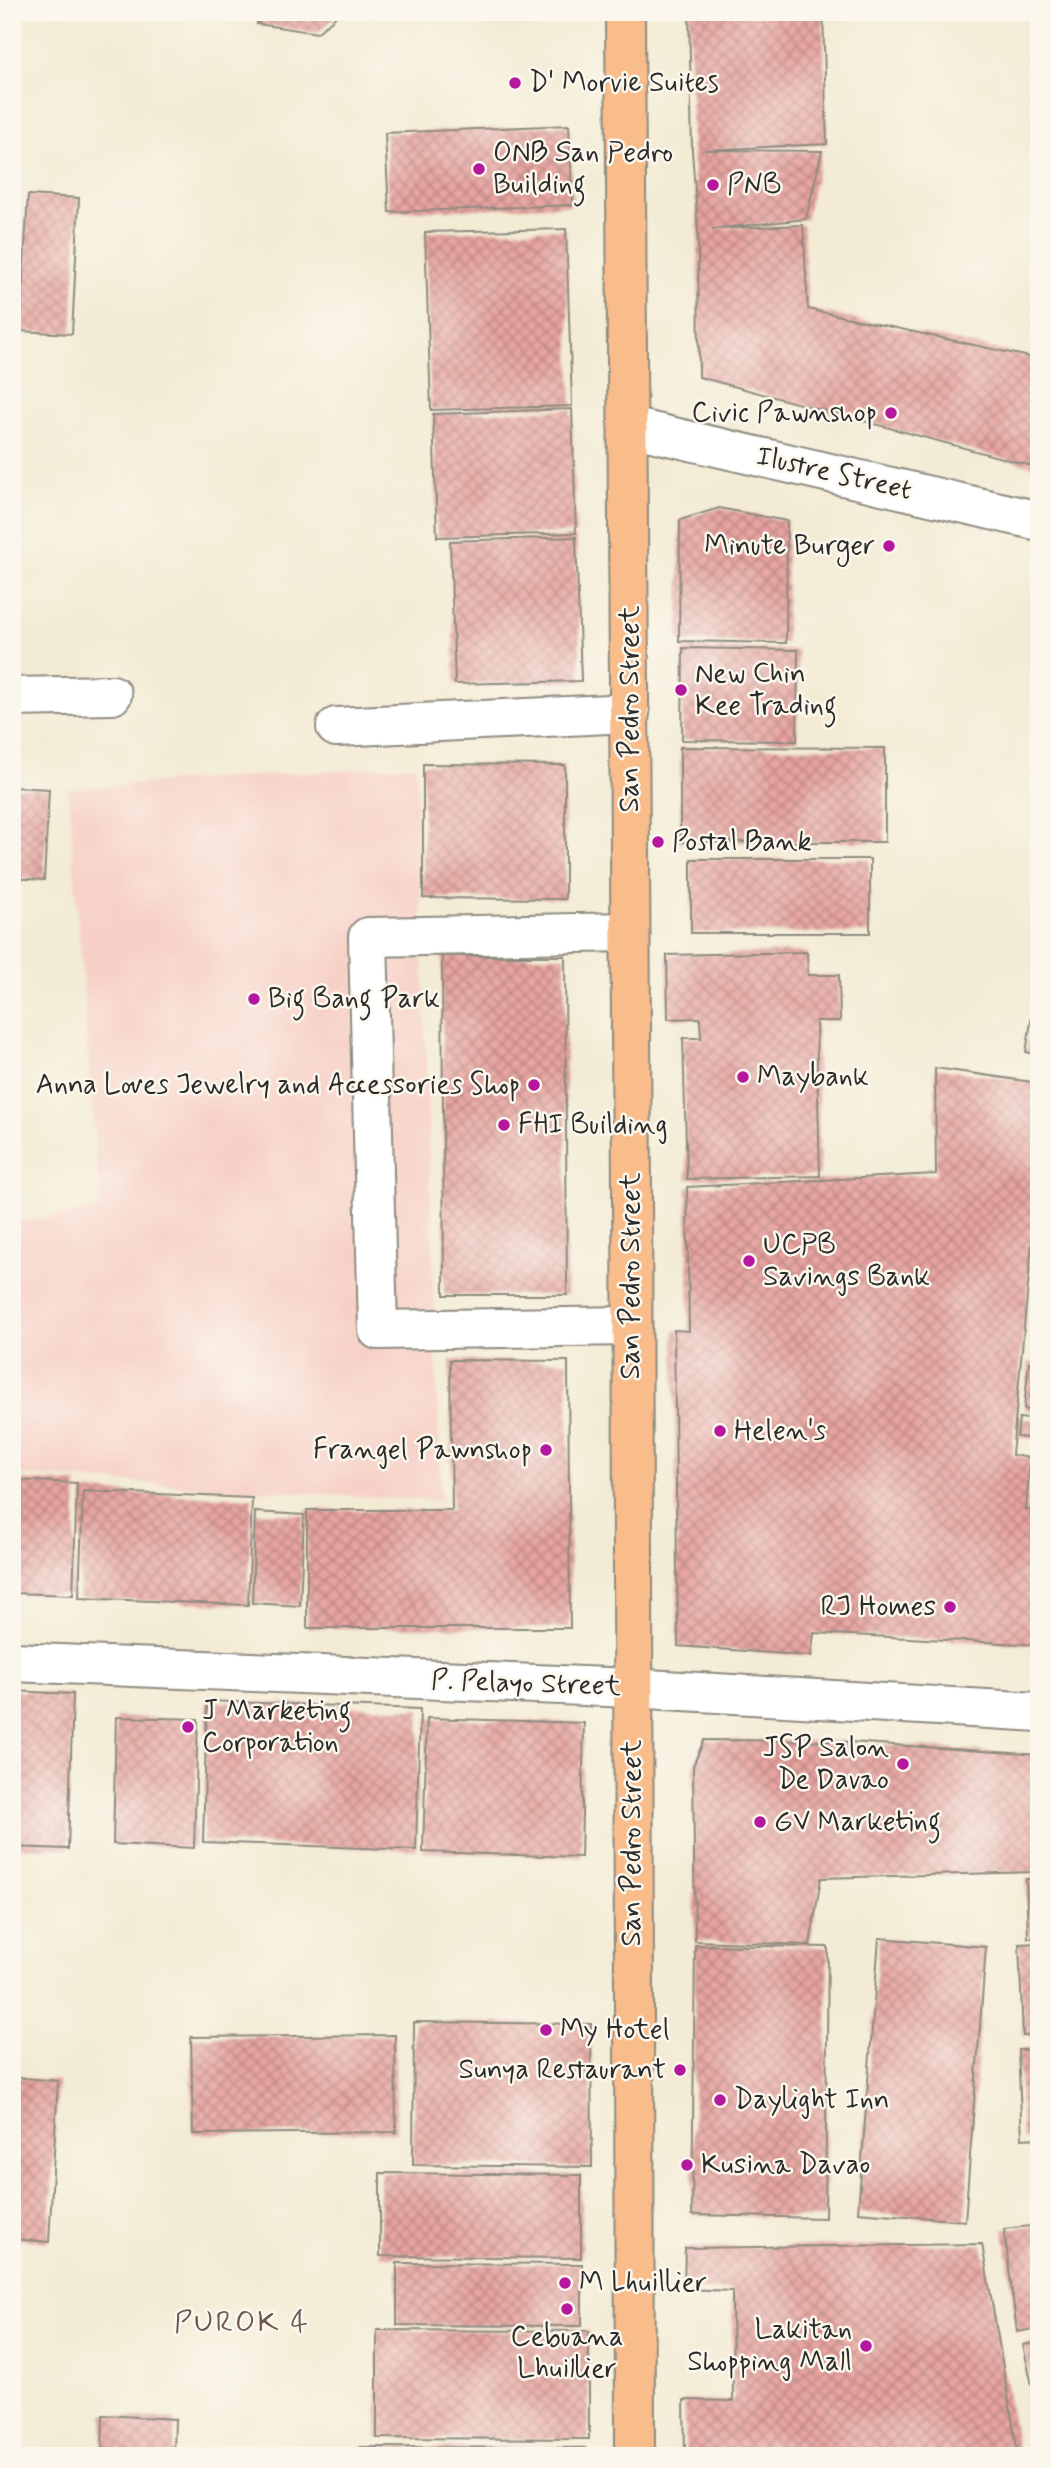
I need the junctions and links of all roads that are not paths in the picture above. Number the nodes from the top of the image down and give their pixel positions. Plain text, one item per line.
1 (625, 12) edge
2 (630, 427) junction
3 (1039, 521) edge
4 (112, 695) dead end
5 (12, 697) edge
6 (630, 713) junction
7 (336, 727) dead end
8 (630, 932) junction
9 (631, 1326) junction
10 (12, 1662) edge
11 (631, 1688) junction
12 (1039, 1712) edge
13 (635, 2456) edge

1 - 2 main road, San Pedro Street
2 - 3 street, Ilustre Street
2 - 6 main road, San Pedro Street
4 - 5 street
6 - 7 street
6 - 8 main road, San Pedro Street
8 - 9 main road, San Pedro Street
8 - 9 street
9 - 11 main road, San Pedro Street
10 - 11 street, P. Pelayo Street
11 - 12 street, P. Pelayo Street
11 - 13 main road, San Pedro Street

